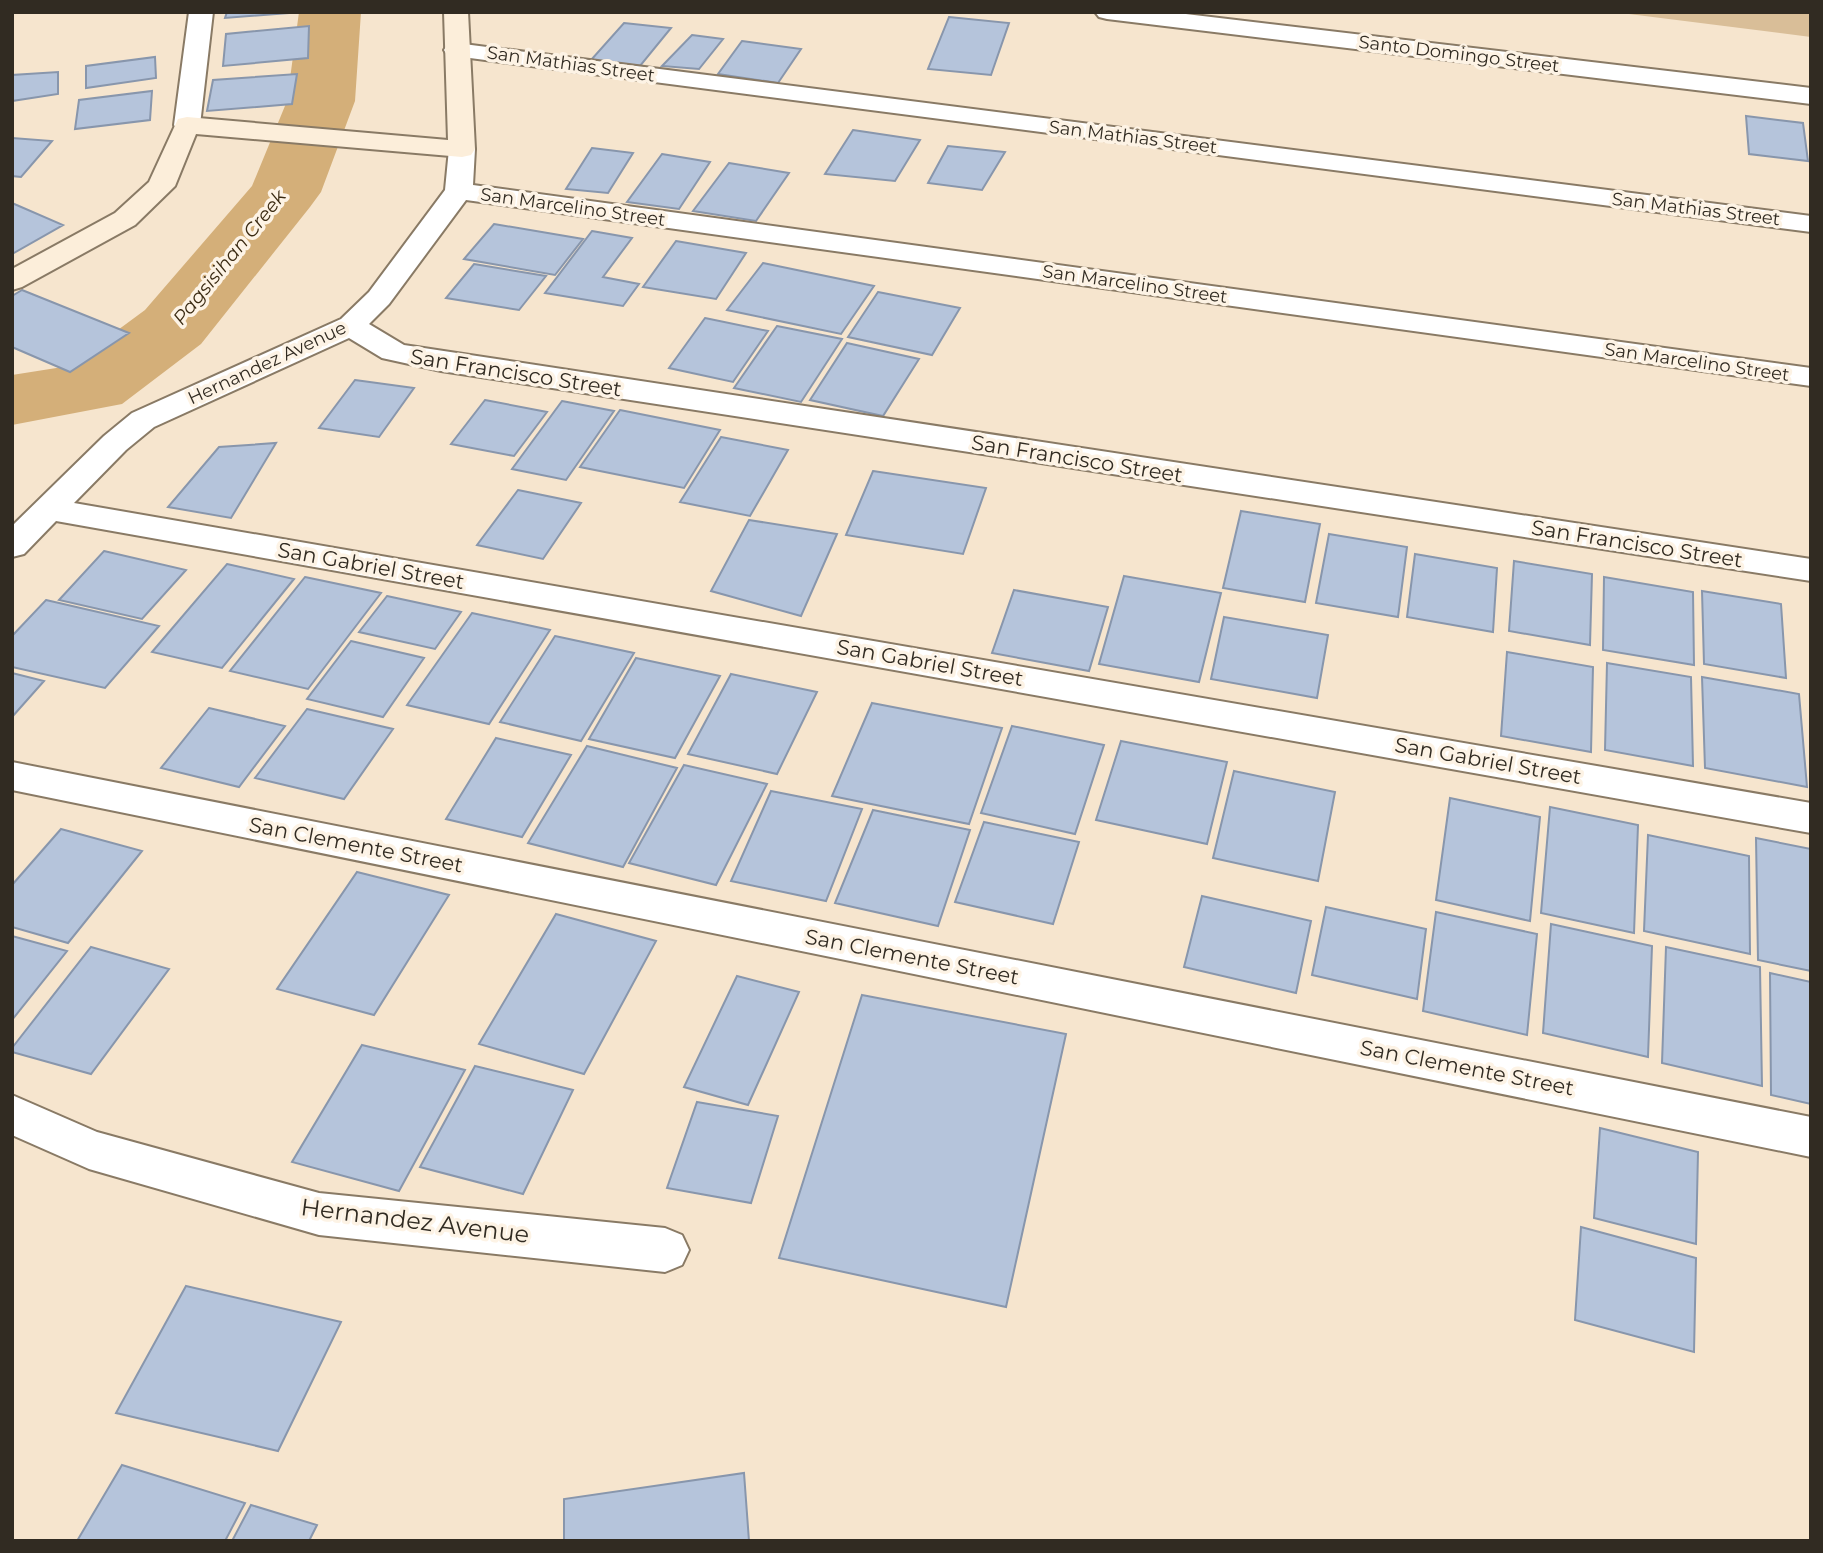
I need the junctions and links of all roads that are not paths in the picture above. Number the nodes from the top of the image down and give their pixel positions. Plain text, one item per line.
1 (201, 12) edge
2 (456, 12) edge
3 (1107, 12) edge
4 (456, 50) junction
5 (1811, 96) edge
6 (187, 125) junction
7 (462, 149) junction
8 (460, 191) junction
9 (1811, 223) edge
10 (12, 281) edge
11 (352, 325) junction
12 (1811, 377) edge
13 (49, 509) junction
14 (12, 546) edge
15 (1811, 570) edge
16 (12, 776) edge
17 (1811, 818) edge
18 (12, 1114) edge
19 (1811, 1137) edge
20 (665, 1250) dead end

1 - 6 street
2 - 4 street
3 - 5 street, Santo Domingo Street
4 - 7 street
4 - 9 street, San Mathias Street
6 - 7 street
6 - 10 street
7 - 8 street
8 - 11 street, Hernandez Avenue
8 - 12 street, San Marcelino Street
11 - 13 street, Hernandez Avenue
11 - 15 street, San Francisco Street
13 - 14 street, Hernandez Avenue
13 - 17 street, San Gabriel Street
16 - 19 street, San Clemente Street
18 - 20 street, Hernandez Avenue

